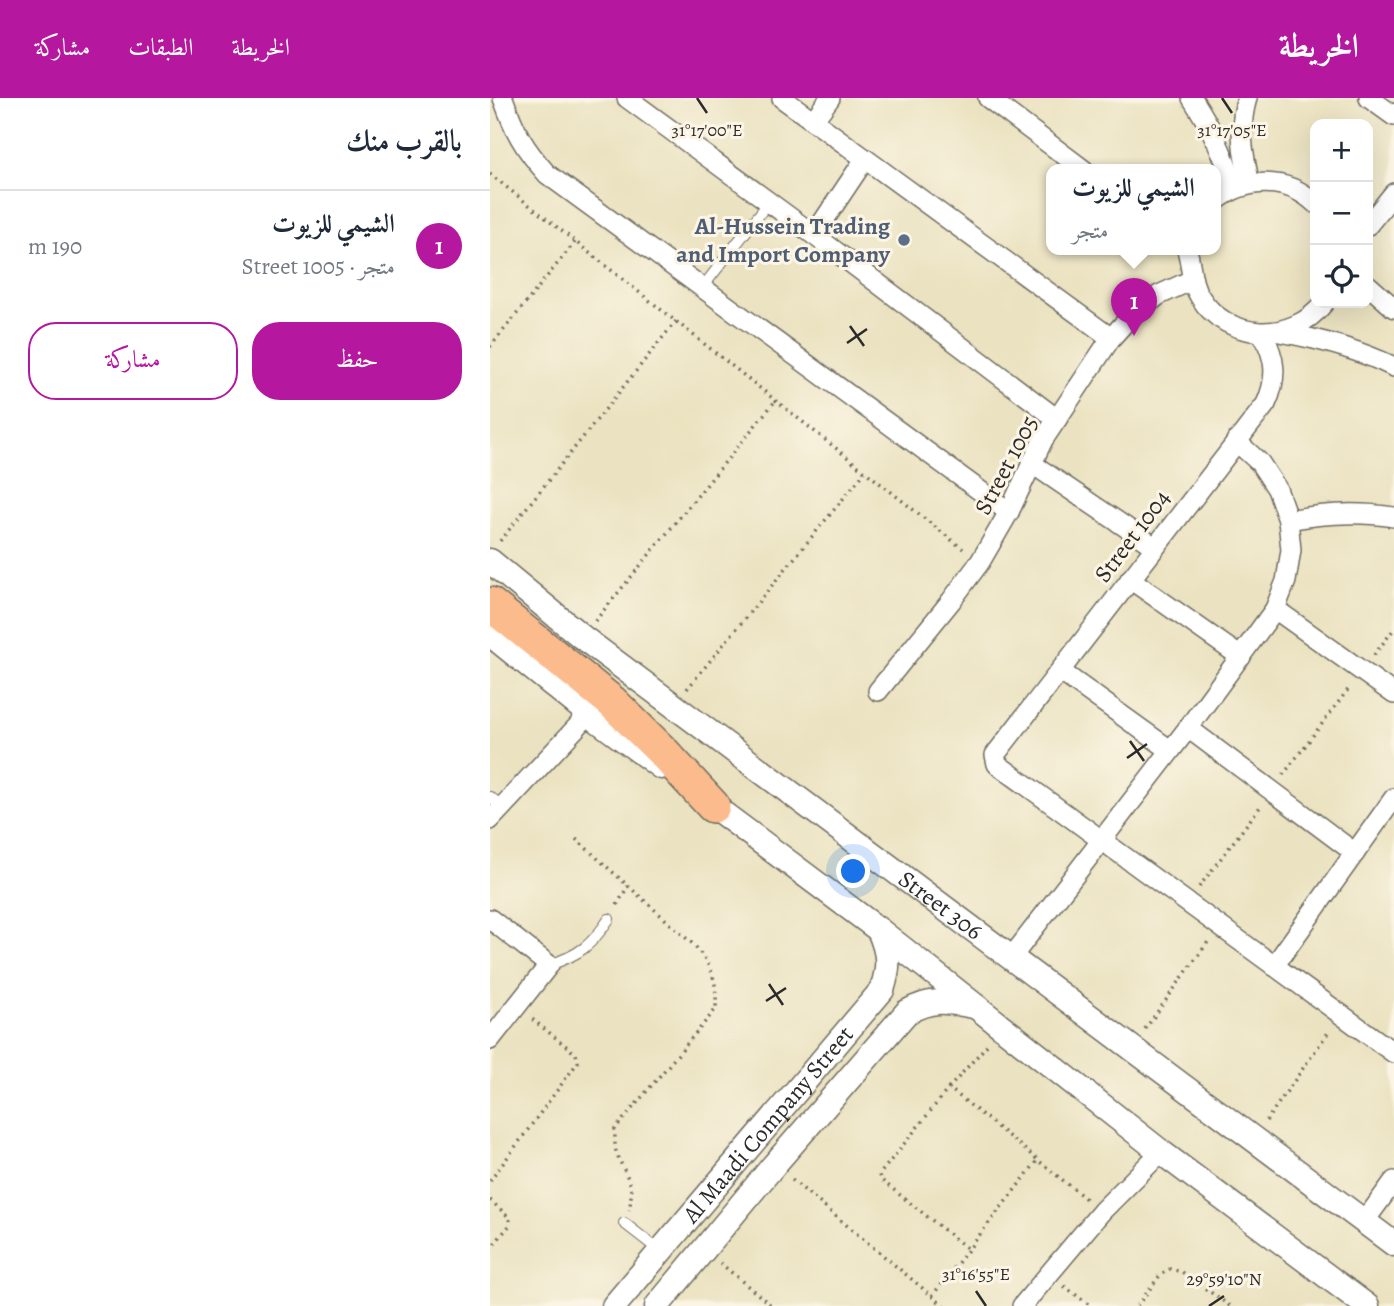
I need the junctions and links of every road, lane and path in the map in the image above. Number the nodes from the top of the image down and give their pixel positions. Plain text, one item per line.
1 (503, 98) edge
2 (628, 98) edge
3 (782, 98) edge
4 (830, 98) edge
5 (988, 98) edge
6 (1192, 98) edge
7 (1247, 98) edge
8 (1369, 98) edge
9 (1394, 116) edge
10 (813, 121) junction
11 (865, 159) junction
12 (1076, 164) edge
13 (490, 174) edge
14 (1242, 186) junction
15 (1394, 192) edge
16 (1221, 198) edge
17 (1310, 200) edge
18 (769, 202) junction
19 (1373, 219) edge
20 (814, 235) junction
21 (575, 242) junction
22 (1188, 255) edge
23 (1192, 280) junction
24 (702, 288) junction
25 (1373, 289) edge
26 (1319, 308) edge
27 (1394, 308) edge
28 (676, 321) junction
29 (1270, 332) junction
30 (1111, 338) junction
31 (490, 347) edge
32 (1394, 367) edge
33 (776, 400) junction
34 (1057, 419) junction
35 (1236, 441) junction
36 (1031, 463) junction
37 (865, 472) junction
38 (1009, 513) junction
39 (1394, 517) edge
40 (1288, 520) junction
41 (1155, 547) junction
42 (494, 552) edge
43 (979, 562) junction
44 (1130, 579) junction
45 (490, 604) edge
46 (1275, 609) junction
47 (1394, 629) edge
48 (490, 634) edge
49 (582, 637) junction
50 (1241, 657) junction
51 (1060, 671) junction
52 (1362, 671) junction
53 (878, 691) dead end
54 (1394, 694) edge
55 (673, 706) junction
56 (589, 714) junction
57 (1188, 728) junction
58 (1170, 750) junction
59 (1272, 791) junction
60 (1394, 798) edge
61 (713, 806) junction
62 (494, 808) edge
63 (576, 839) dead end
64 (1102, 840) junction
65 (1355, 853) junction
66 (628, 886) junction
67 (1187, 902) junction
68 (490, 919) edge
69 (609, 919) joint
70 (1219, 926) junction
71 (879, 930) junction
72 (1011, 958) junction
73 (549, 965) junction
74 (1274, 966) junction
75 (516, 1006) junction
76 (974, 1006) junction
77 (1341, 1014) junction
78 (1002, 1027) junction
79 (490, 1040) edge
80 (1131, 1048) junction
81 (1394, 1053) edge
82 (949, 1088) junction
83 (1253, 1139) junction
84 (1161, 1152) junction
85 (1038, 1160) junction
86 (774, 1165) junction
87 (490, 1181) edge
88 (1394, 1181) edge
89 (490, 1200) edge
90 (1101, 1211) junction
91 (1364, 1222) junction
92 (624, 1223) joint
93 (1392, 1238) edge
94 (490, 1249) edge
95 (704, 1250) junction
96 (968, 1250) junction
97 (660, 1252) junction
98 (1049, 1274) junction
99 (932, 1296) junction
100 (614, 1306) edge
101 (657, 1306) edge
102 (771, 1306) edge
103 (944, 1306) edge
104 (1022, 1306) edge
105 (1091, 1306) edge
106 (1137, 1306) edge
107 (1230, 1306) edge
108 (1367, 1306) edge

1 - 24 street
2 - 18 street
3 - 10 street
4 - 10 street
5 - 12 street
6 - 14 street
7 - 14 street
8 - 9 street
10 - 11 street
11 - 20 street
11 - 30 street
13 - 21 path
14 - 16 street
14 - 17 street
15 - 19 street
18 - 20 street
18 - 24 lane
20 - 34 street
21 - 28 path
21 - 31 path
22 - 23 street
23 - 29 street
23 - 30 street, Street 1005
24 - 38 street
25 - 27 street
26 - 29 street
28 - 33 path
28 - 42 path
29 - 32 street
29 - 35 street, Street 1004
30 - 34 street, Street 1005
33 - 37 path
33 - 49 path
34 - 36 street, Street 1005
35 - 40 street
35 - 41 street, Street 1004
36 - 38 street, Street 1005
36 - 41 street
37 - 43 path
37 - 55 path
38 - 43 street, Street 1005
39 - 40 street
40 - 46 street
41 - 44 street, Street 1004
42 - 49 street, Street 306
43 - 53 street, Street 1005
44 - 50 street
44 - 51 street, Street 1004
45 - 61 highway
46 - 50 street
46 - 52 street
47 - 52 path
48 - 56 street
49 - 55 street, Street 306
50 - 57 street
51 - 58 street
51 - 64 street, Street 1004
52 - 54 street
52 - 59 path
55 - 72 street, Street 306
56 - 61 street
56 - 62 street
57 - 58 street
57 - 59 street
58 - 64 street
59 - 65 street
59 - 67 path
60 - 65 street
61 - 71 street
63 - 66 path
64 - 67 street
64 - 72 street
65 - 74 street
66 - 69 path
66 - 92 path
67 - 70 street
68 - 73 street
69 - 73 lane
70 - 74 street
70 - 80 path
71 - 76 street
71 - 97 street, Al Maadi Company Street
72 - 80 street, Street 306
73 - 75 street
74 - 77 street
75 - 79 street
75 - 87 path
76 - 78 street
76 - 86 street, Al Maadi Company Street
77 - 81 street
77 - 83 path
78 - 82 path
78 - 84 street
80 - 83 street, Street 306
82 - 85 path
82 - 96 path
83 - 91 street, Street 306
84 - 90 street
84 - 108 street
85 - 90 path
85 - 96 path
86 - 95 street, Al Maadi Company Street
86 - 99 path
88 - 91 street
89 - 94 path
90 - 98 street
91 - 93 street, Street 306
92 - 97 lane
95 - 101 street, Al Maadi Company Street
95 - 102 path
96 - 99 path
97 - 100 street, Al Maadi Company Street
98 - 104 street
98 - 105 path
99 - 103 path
106 - 107 path

